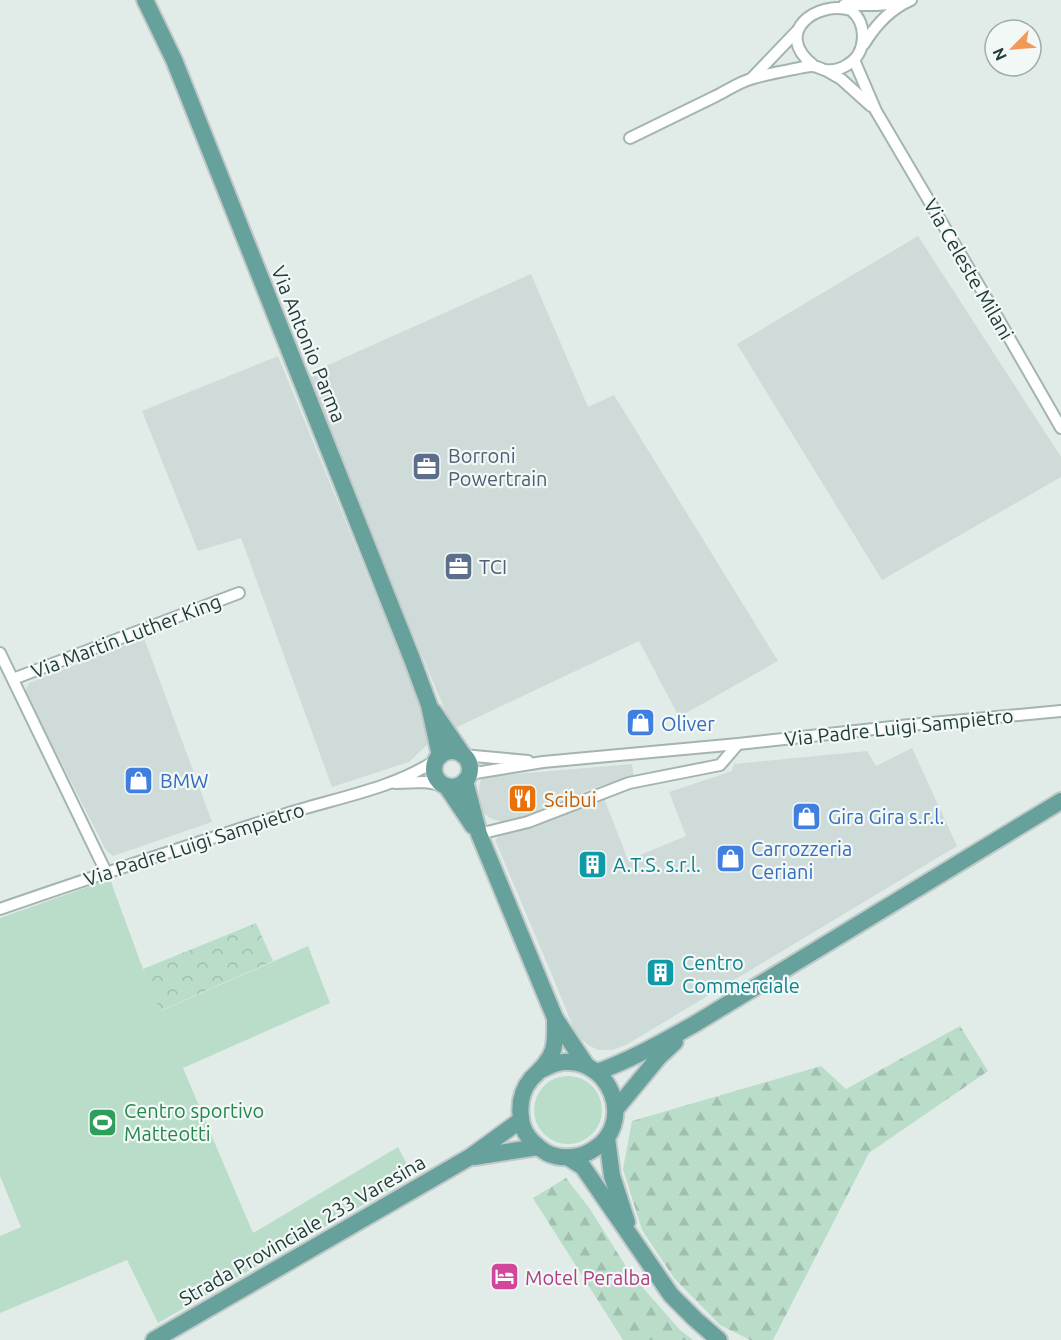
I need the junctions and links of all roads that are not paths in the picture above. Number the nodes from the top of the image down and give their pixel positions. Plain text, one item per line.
1 (145, 0) edge
2 (908, 1) edge
3 (844, 5) junction
4 (797, 31) junction
5 (862, 47) junction
6 (854, 60) junction
7 (819, 67) junction
8 (752, 78) junction
9 (876, 111) junction
10 (630, 138) dead end
11 (1061, 428) edge
12 (239, 593) dead end
13 (0, 654) edge
14 (13, 679) junction
15 (429, 705) junction
16 (1061, 711) edge
17 (738, 744) junction
18 (463, 755) junction
19 (438, 758) junction
20 (543, 762) junction
21 (467, 778) junction
22 (389, 783) junction
23 (445, 786) junction
24 (1061, 801) edge
25 (479, 834) junction
26 (106, 872) junction
27 (0, 909) edge
28 (555, 1018) junction
29 (693, 1025) junction
30 (543, 1069) junction
31 (592, 1069) junction
32 (616, 1109) junction
33 (521, 1120) junction
34 (607, 1138) junction
35 (538, 1147) junction
36 (470, 1157) junction
37 (569, 1158) junction
38 (632, 1237) junction
39 (154, 1340) edge
40 (719, 1340) edge

1 - 15 main road, Via Antonio Parma
2 - 3 street
2 - 5 street
3 - 4 street
3 - 5 street
4 - 7 street
4 - 8 street
5 - 6 street
6 - 7 street
6 - 9 street
7 - 8 street
7 - 9 street
8 - 10 street
9 - 11 street, Via Celeste Milani
12 - 14 street, Via Martin Luther King
13 - 14 street, Via Martin Luther King
14 - 26 street, Via Martin Luther King
15 - 18 main road, Via Antonio Parma
15 - 19 main road, Via Antonio Parma
16 - 17 street, Via Padre Luigi Sampietro
17 - 20 street, Via Padre Luigi Sampietro
17 - 25 street
18 - 19 main road
18 - 20 street, Via Padre Luigi Sampietro
18 - 21 main road
19 - 22 street, Via Padre Luigi Sampietro
19 - 23 main road
20 - 21 street, Via Padre Luigi Sampietro
21 - 23 main road
21 - 25 main road
22 - 23 street, Via Padre Luigi Sampietro
22 - 26 street, Via Padre Luigi Sampietro
23 - 25 main road
24 - 29 main road
25 - 28 main road
26 - 27 street, Via Padre Luigi Sampietro
28 - 30 main road
28 - 31 main road
29 - 31 main road
29 - 32 main road
30 - 31 main road
30 - 33 main road
31 - 32 main road
32 - 34 main road
33 - 35 main road
33 - 36 main road, Strada Provinciale 233 Varesina
34 - 37 main road
34 - 38 main road
35 - 36 main road, Strada Provinciale 233 Varesina
35 - 37 main road
36 - 39 main road, Strada Provinciale 233 Varesina
37 - 38 main road
38 - 40 main road

